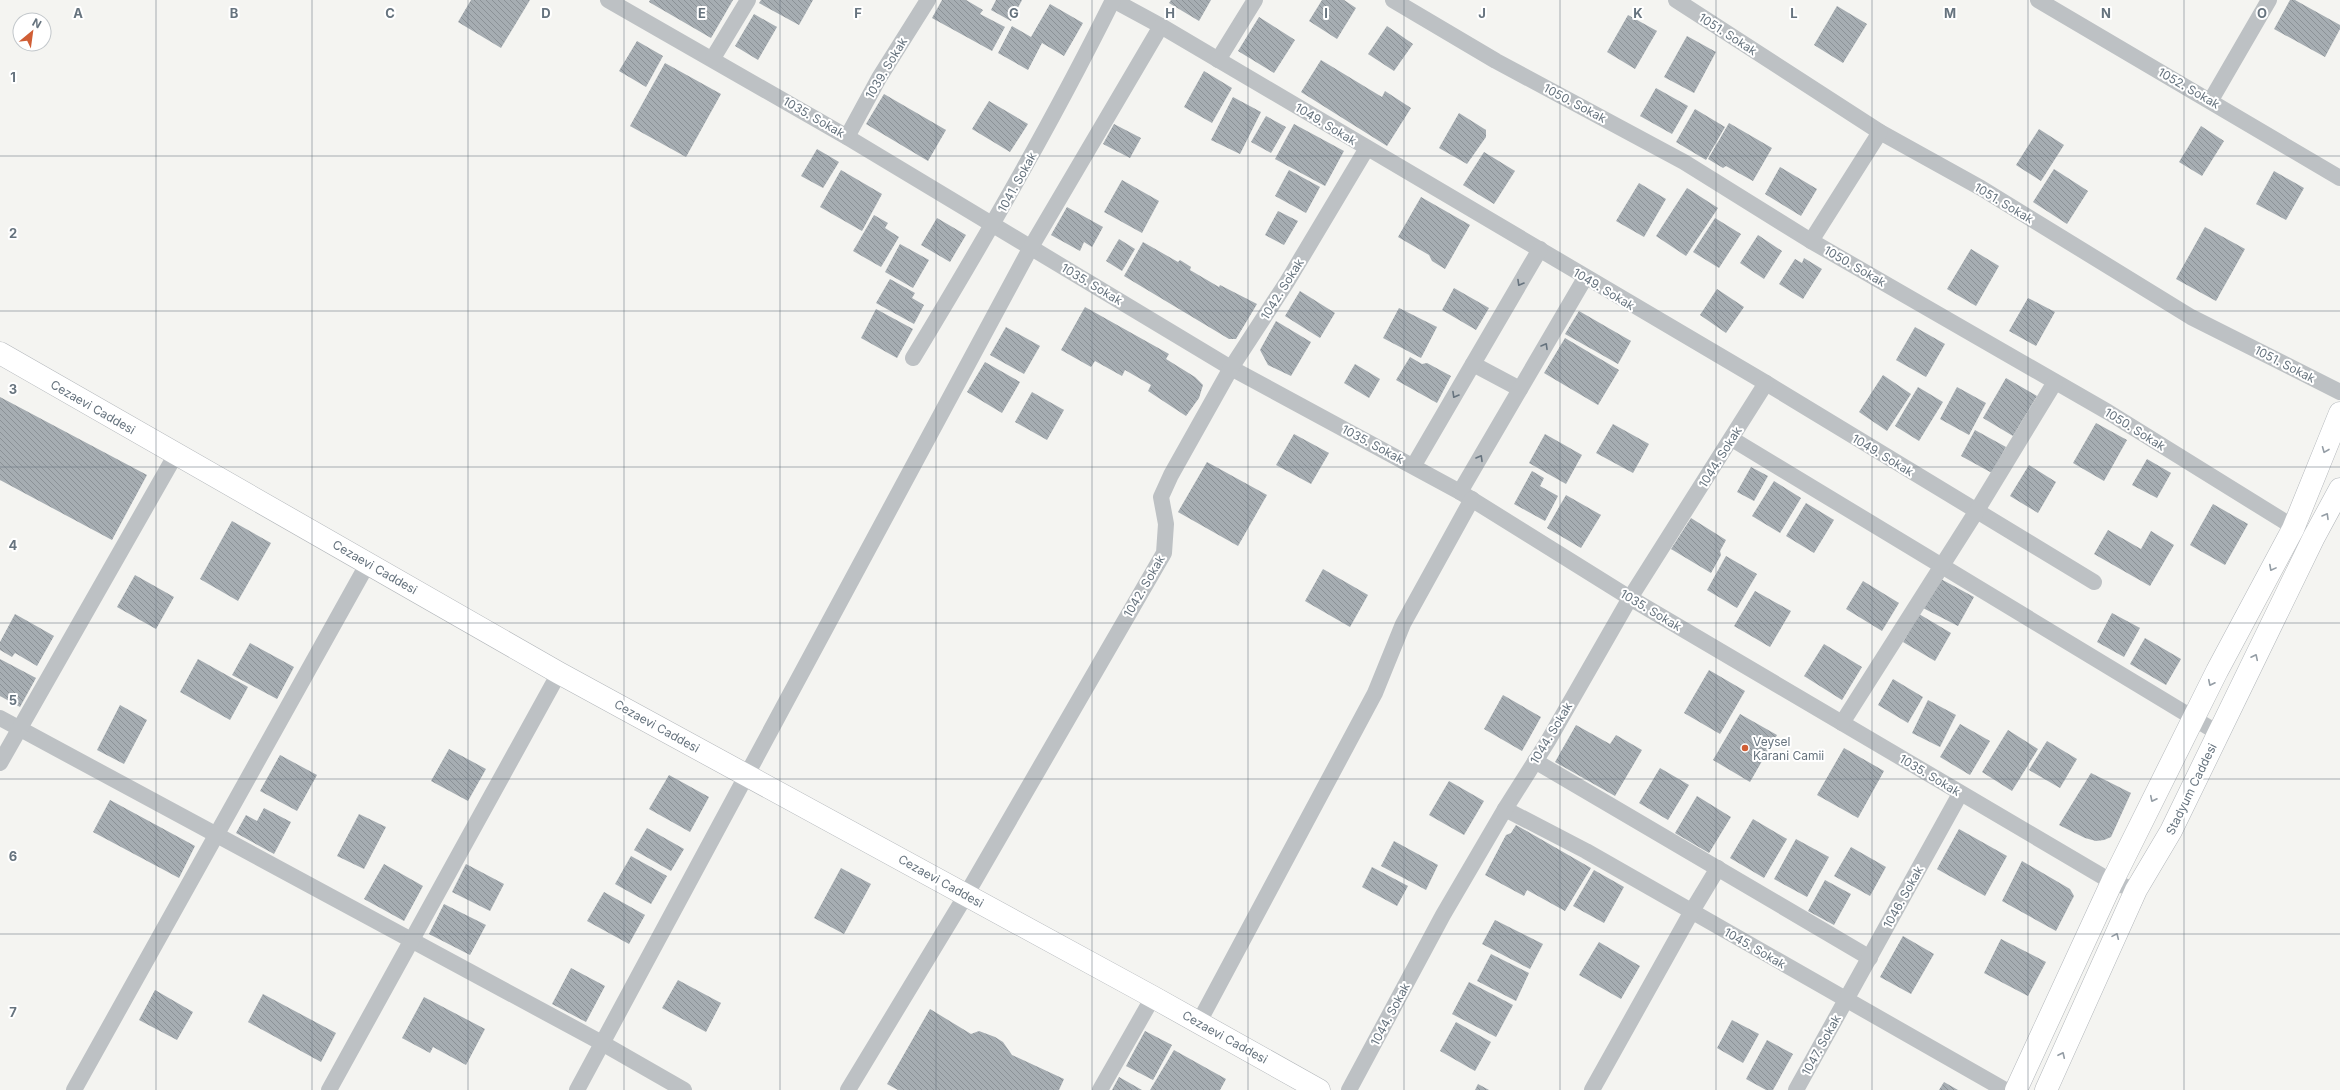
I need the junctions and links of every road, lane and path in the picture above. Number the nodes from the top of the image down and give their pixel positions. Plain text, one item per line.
1 (608, 0) edge
2 (748, 0) edge
3 (928, 0) edge
4 (1113, 0) edge
5 (1255, 0) edge
6 (1393, 0) edge
7 (1676, 0) edge
8 (2038, 0) edge
9 (2269, 0) edge
10 (1161, 26) junction
11 (713, 58) junction
12 (1218, 60) junction
13 (2211, 100) junction
14 (1880, 132) junction
15 (847, 136) junction
16 (1367, 148) junction
17 (2340, 178) edge
18 (993, 226) junction
19 (1811, 241) junction
20 (1031, 247) junction
21 (1540, 250) junction
22 (1585, 278) junction
23 (0, 354) edge
24 (914, 358) dead end
25 (1473, 364) junction
26 (1231, 368) junction
27 (2055, 382) junction
28 (1766, 383) junction
29 (1520, 389) junction
30 (2340, 392) edge
31 (2340, 413) edge
32 (1732, 439) junction
33 (176, 454) junction
34 (1414, 465) junction
35 (2340, 489) edge
36 (1466, 496) junction
37 (1976, 512) junction
38 (2293, 529) junction
39 (2314, 537) junction
40 (368, 564) junction
41 (1941, 565) junction
42 (2094, 582) dead end
43 (1630, 598) junction
44 (559, 673) junction
45 (0, 718) edge
46 (2193, 719) junction
47 (1842, 722) junction
48 (19, 728) junction
49 (2218, 733) junction
50 (1535, 761) junction
51 (0, 763) edge
52 (748, 776) junction
53 (1960, 794) junction
54 (1505, 809) junction
55 (216, 836) junction
56 (1718, 868) junction
57 (2112, 882) junction
58 (2136, 890) junction
59 (966, 895) junction
60 (1692, 911) junction
61 (410, 941) junction
62 (1870, 958) junction
63 (1153, 997) junction
64 (1846, 1000) junction
65 (1199, 1022) junction
66 (602, 1043) junction
67 (74, 1090) edge
68 (329, 1090) edge
69 (577, 1090) edge
70 (684, 1090) edge
71 (848, 1090) edge
72 (1100, 1090) edge
73 (1319, 1090) edge
74 (1349, 1090) edge
75 (1592, 1090) edge
76 (1796, 1090) edge
77 (2005, 1090) edge
78 (2016, 1090) edge
79 (2046, 1090) edge

1 - 11 street, 1035. Sokak
2 - 11 street
3 - 15 street, 1039. Sokak
4 - 10 street, 1049. Sokak
4 - 18 street, 1041. Sokak
5 - 12 street
6 - 19 street, 1050. Sokak
7 - 14 street, 1051. Sokak
8 - 13 street, 1052. Sokak
9 - 13 street
10 - 12 street, 1049. Sokak
10 - 20 street
11 - 15 street, 1035. Sokak
12 - 16 street, 1049. Sokak
13 - 17 street, 1052. Sokak
14 - 19 street
14 - 30 street, 1051. Sokak
15 - 18 street, 1035. Sokak
16 - 21 street, 1049. Sokak
16 - 26 street, 1042. Sokak
18 - 20 street, 1035. Sokak
18 - 24 street, 1041. Sokak
19 - 27 street, 1050. Sokak
20 - 26 street, 1035. Sokak
20 - 52 street
21 - 22 street, 1049. Sokak
21 -> 25 street
22 - 28 street, 1049. Sokak
29 -> 22 street
23 - 33 street, Cezaevi Caddesi
25 - 29 street
25 -> 34 street
26 - 34 street, 1035. Sokak
26 - 59 street, 1042. Sokak
27 - 37 street
27 - 38 street, 1050. Sokak
28 - 32 street, 1044. Sokak
28 - 37 street, 1049. Sokak
36 -> 29 street
31 -> 38 street
32 - 41 street
32 - 43 street, 1044. Sokak
33 - 40 street, Cezaevi Caddesi
33 - 48 street
34 - 36 street, 1035. Sokak
39 -> 35 street, Stadyum Caddesi
36 - 43 street, 1035. Sokak
36 - 65 street
37 - 41 street
37 - 42 street, 1049. Sokak
38 - 39 street, 1050. Sokak
38 -> 46 street
49 -> 39 street, Stadyum Caddesi
40 - 44 street, Cezaevi Caddesi
40 - 55 street
41 - 46 street
41 - 47 street
43 - 47 street, 1035. Sokak
43 - 50 street, 1044. Sokak
44 - 52 street, Cezaevi Caddesi
44 - 61 street
45 - 48 street
46 - 49 street
46 -> 57 street
47 - 53 street, 1035. Sokak
48 - 51 street
48 - 55 street
49 - 58 street, Stadyum Caddesi
50 - 54 street, 1044. Sokak
50 - 56 street
52 - 59 street, Cezaevi Caddesi
52 - 66 street
53 - 57 street, 1035. Sokak
53 - 62 street, 1046. Sokak
54 - 60 street, 1045. Sokak
54 - 74 street, 1044. Sokak
55 - 61 street
55 - 67 street
56 - 60 street
56 - 62 street
57 - 58 street, 1035. Sokak
57 - 78 street
79 -> 58 street, Stadyum Caddesi
59 - 63 street, Cezaevi Caddesi
59 - 71 street, 1042. Sokak
60 - 64 street, 1045. Sokak
60 - 75 street
61 - 66 street
61 - 68 street
62 - 64 street, 1046. Sokak
63 - 65 street, Cezaevi Caddesi
63 - 72 street
64 - 76 street, 1047. Sokak
64 - 77 street, 1045. Sokak
65 - 73 street, Cezaevi Caddesi
66 - 69 street
66 - 70 street

